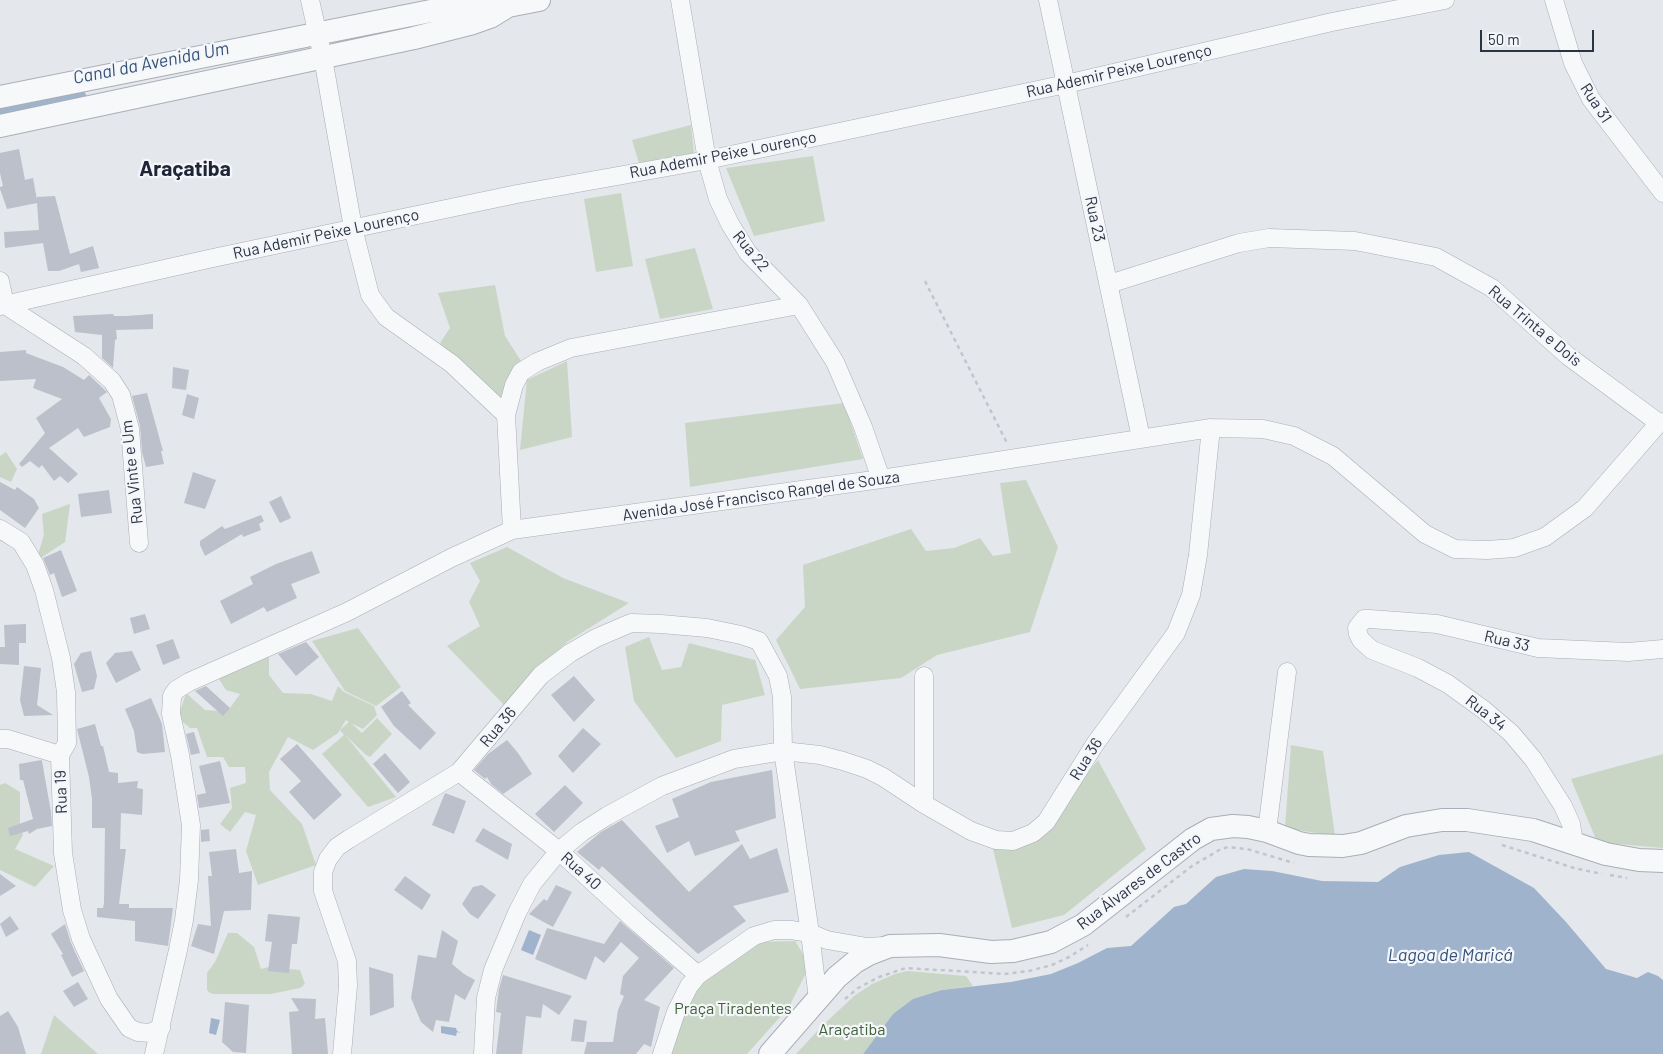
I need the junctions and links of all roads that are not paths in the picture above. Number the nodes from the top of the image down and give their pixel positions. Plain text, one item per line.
1 (310, 0) edge
2 (539, 0) edge
3 (680, 0) edge
4 (1048, 0) edge
5 (1445, 0) edge
6 (1554, 0) edge
7 (320, 46) junction
8 (1066, 84) junction
9 (0, 97) edge
10 (0, 126) edge
11 (707, 160) junction
12 (1663, 193) edge
13 (353, 228) junction
14 (0, 281) edge
15 (1109, 284) junction
16 (799, 305) junction
17 (3, 306) edge
18 (506, 415) junction
19 (1661, 422) edge
20 (1211, 428) junction
21 (1141, 438) junction
22 (881, 479) junction
23 (0, 529) edge
24 (512, 530) junction
25 (139, 543) dead end
26 (1357, 628) joint
27 (1663, 649) edge
28 (1287, 672) dead end
29 (924, 676) dead end
30 (0, 740) edge
31 (783, 751) junction
32 (60, 755) junction
33 (459, 772) junction
34 (924, 804) junction
35 (1268, 831) junction
36 (1568, 841) junction
37 (558, 851) junction
38 (1663, 861) edge
39 (810, 933) junction
40 (890, 946) junction
41 (698, 975) junction
42 (818, 999) junction
43 (161, 1028) junction
44 (154, 1054) edge
45 (342, 1054) edge
46 (483, 1054) edge
47 (662, 1054) edge
48 (770, 1054) edge

1 - 7 street
2 - 7 street
3 - 11 street, Rua 22
4 - 8 street, Rua 23
5 - 8 street, Rua Ademir Peixe Lourenço
6 - 12 street, Rua 31
7 - 9 street
7 - 10 street
7 - 13 street
8 - 11 street, Rua Ademir Peixe Lourenço
8 - 15 street, Rua 23
11 - 13 street, Rua Ademir Peixe Lourenço
11 - 16 street, Rua 22
13 - 17 street, Rua Ademir Peixe Lourenço
13 - 18 street
14 - 17 street
15 - 19 street, Rua Trinta e Dois
15 - 21 street, Rua 23
16 - 18 street
16 - 22 street, Rua 22
17 - 25 street, Rua Vinte e Um
18 - 24 street
19 - 20 street, Avenida José Francisco Rangel de Souza
20 - 21 street, Avenida José Francisco Rangel de Souza
20 - 34 street, Rua 36
21 - 22 street, Avenida José Francisco Rangel de Souza
22 - 24 street, Avenida José Francisco Rangel de Souza
23 - 32 street, Rua 19
24 - 43 street, Avenida José Francisco Rangel de Souza
26 - 27 street, Rua 33
26 - 36 street, Rua 34
28 - 35 street
29 - 34 street
30 - 32 street
31 - 33 street, Rua 36
31 - 34 street, Rua 36
31 - 37 street, Rua 36
31 - 39 street, Rua 36
32 - 43 street, Rua 19
33 - 37 street, Rua 40
33 - 45 street, Rua 36
35 - 36 street, Rua Álvares de Castro
35 - 40 street, Rua Álvares de Castro
36 - 38 street, Rua Álvares de Castro
37 - 41 street, Rua 40
37 - 46 street, Rua 36
39 - 40 street
39 - 41 street
39 - 42 street, Rua 36
40 - 42 street, Rua Álvares de Castro
41 - 47 street
42 - 48 street, Rua Álvares de Castro
43 - 44 street, Avenida José Francisco Rangel de Souza

